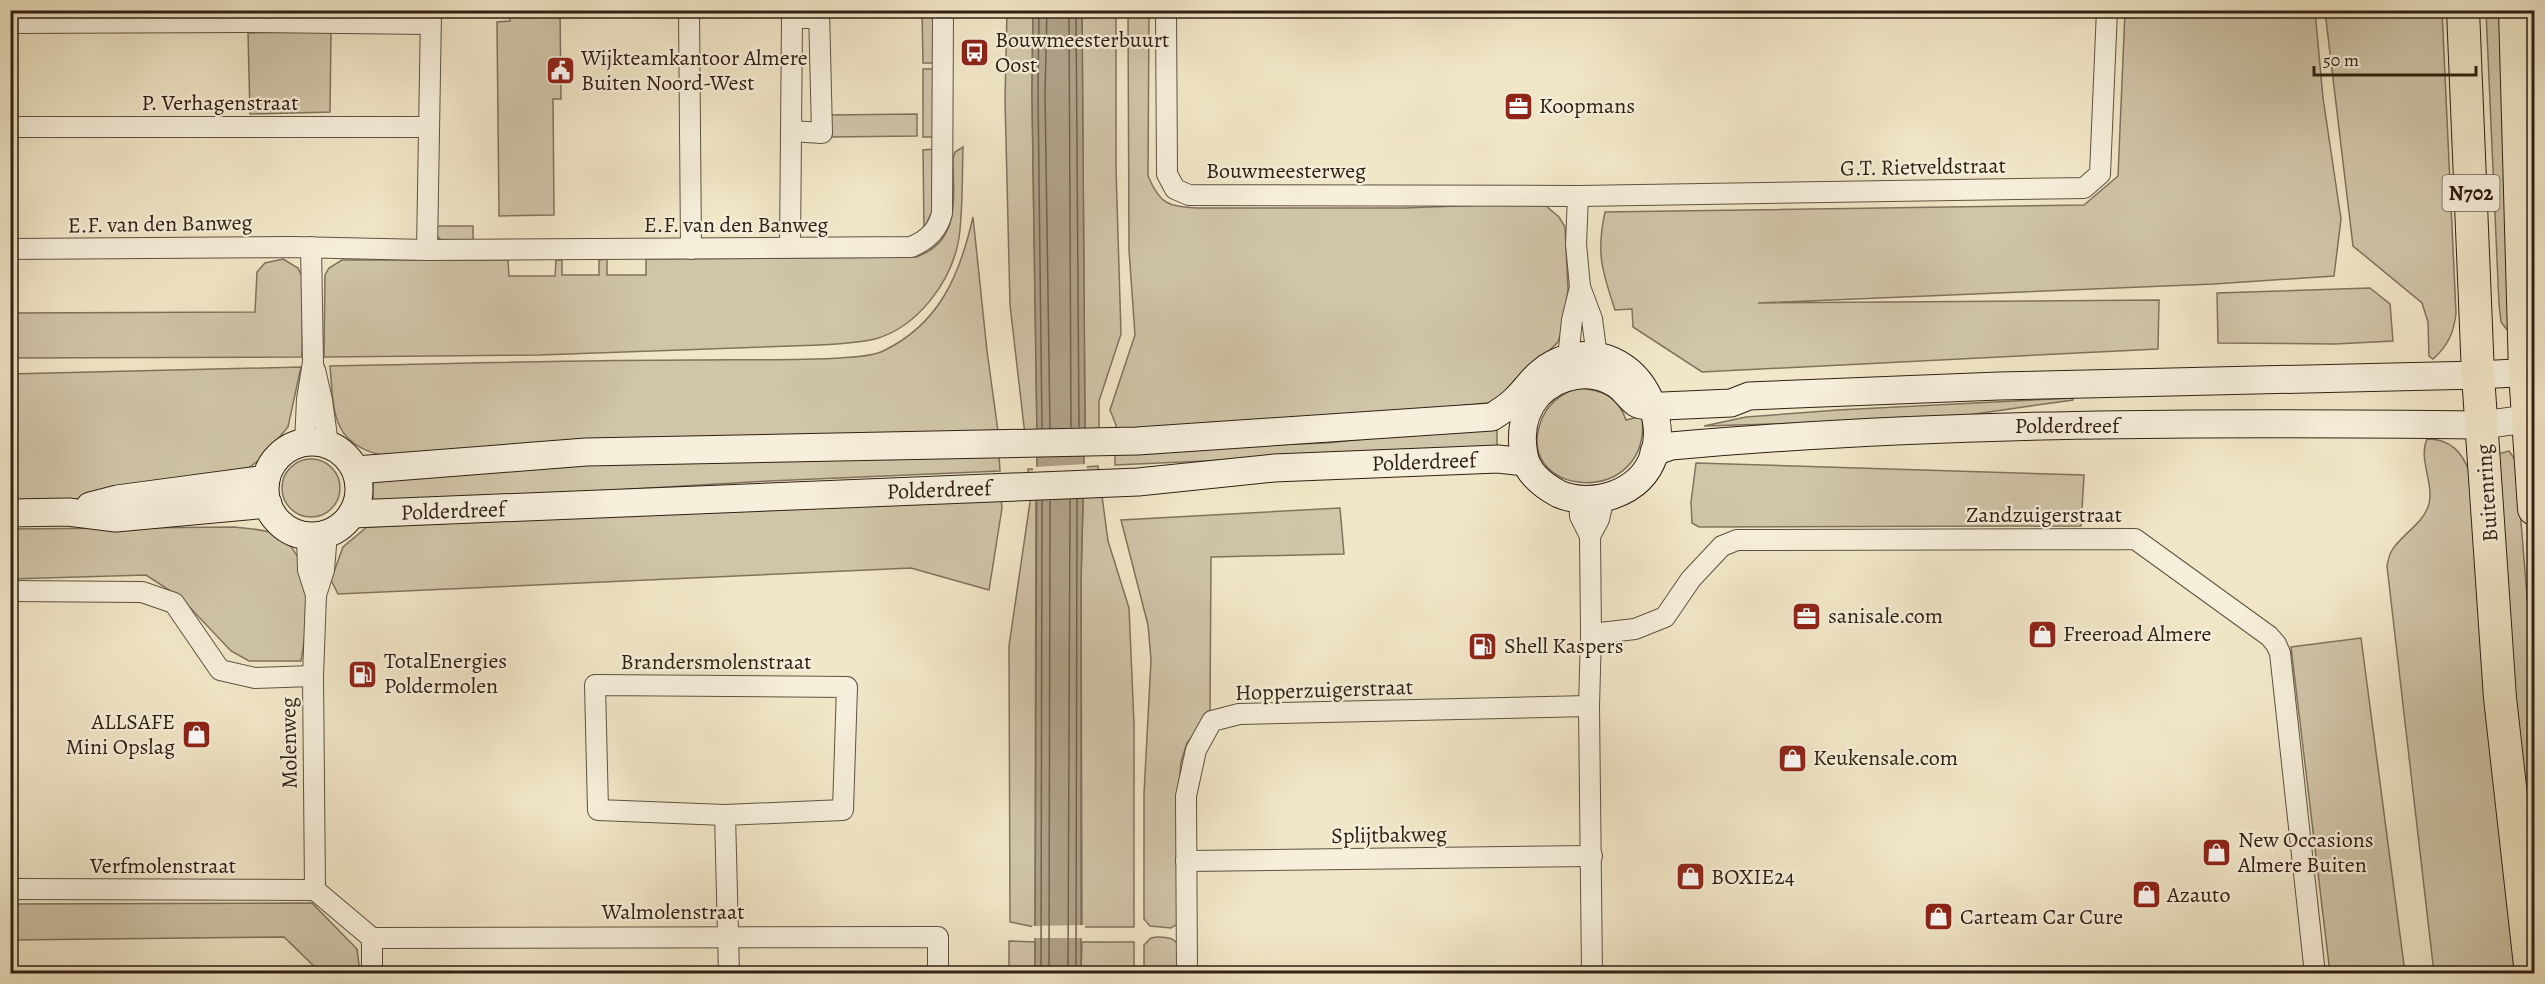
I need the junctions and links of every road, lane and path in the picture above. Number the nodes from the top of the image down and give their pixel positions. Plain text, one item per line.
1 (689, 10) edge
2 (943, 10) edge
3 (1166, 10) edge
4 (2107, 10) edge
5 (2463, 10) edge
6 (2515, 10) edge
7 (819, 14) edge
8 (430, 17) edge
9 (10, 23) edge
10 (791, 52) junction
11 (821, 52) junction
12 (791, 87) junction
13 (821, 88) junction
14 (10, 127) edge
15 (429, 127) junction
16 (791, 132) junction
17 (1578, 196) junction
18 (310, 247) junction
19 (790, 248) junction
20 (10, 249) edge
21 (691, 249) junction
22 (427, 250) junction
23 (1580, 287) junction
24 (1597, 357) junction
25 (1567, 368) junction
26 (2530, 372) edge
27 (2478, 375) junction
28 (1651, 401) junction
29 (2531, 418) edge
30 (2482, 425) junction
31 (316, 443) junction
32 (1654, 452) junction
33 (1525, 462) junction
34 (356, 470) junction
35 (267, 491) junction
36 (1591, 499) junction
37 (2535, 509) edge
38 (10, 513) edge
39 (352, 514) junction
40 (317, 535) junction
41 (10, 591) edge
42 (1592, 634) junction
43 (313, 676) junction
44 (1589, 706) junction
45 (725, 815) junction
46 (1592, 856) junction
47 (1186, 861) junction
48 (10, 889) edge
49 (315, 890) junction
50 (729, 936) junction
51 (372, 938) junction
52 (372, 974) edge
53 (729, 974) edge
54 (938, 974) edge
55 (1187, 974) edge
56 (1592, 974) edge
57 (2315, 974) edge
58 (2532, 974) edge

1 - 21 street
2 - 19 street, E.F. van den Banweg
3 - 17 street, Bouwmeesterweg
4 - 17 street, G.T. Rietveldstraat
5 - 27 highway, Buitenring / N702
6 - 26 highway, Buitenring / N702
7 - 10 street
7 - 11 street
8 - 9 street
8 - 15 street
10 - 11 street
10 - 12 street
11 - 13 street
12 - 13 street
12 - 16 street
13 - 16 street
14 - 15 street, P. Verhagenstraat
15 - 22 street
16 - 19 street
17 - 23 street
18 - 20 street, E.F. van den Banweg
18 - 22 street, E.F. van den Banweg
18 - 31 street
19 - 21 street, E.F. van den Banweg
21 - 22 street, E.F. van den Banweg
23 - 24 street
23 - 25 street
24 - 25 main road
24 - 28 main road
25 - 28 main road
25 - 33 main road
25 - 34 main road, Polderdreef
26 - 27 main road, Polderdreef
26 - 29 highway, Buitenring / N702
27 - 28 main road, Polderdreef
27 - 30 highway, Buitenring / N702
28 - 32 main road
29 - 30 main road, Polderdreef
29 - 37 highway, Buitenring / N702
30 - 32 main road, Polderdreef
30 - 58 highway, Buitenring / N702
31 - 34 main road
31 - 35 main road
32 - 36 main road
33 - 36 main road
33 - 39 main road, Polderdreef
34 - 39 main road
35 - 38 main road
35 - 40 main road
36 - 42 street
39 - 40 main road
40 - 43 street, Molenweg
41 - 43 street
42 - 44 street
42 - 57 street, Zandzuigerstraat
43 - 49 street, Molenweg
44 - 46 street
44 - 47 street, Hopperzuigerstraat
45 - 45 street, Brandersmolenstraat
45 - 50 street
46 - 47 street, Splijtbakweg
46 - 56 street
47 - 55 street, Hopperzuigerstraat
48 - 49 street, Verfmolenstraat
49 - 51 street
50 - 51 street, Walmolenstraat
50 - 53 street
50 - 54 street, Walmolenstraat
51 - 52 street

